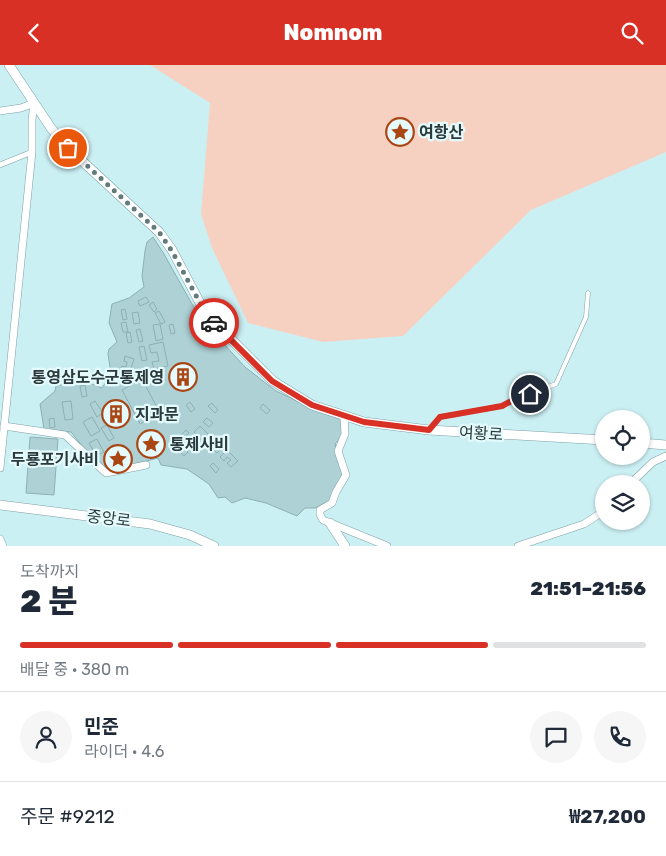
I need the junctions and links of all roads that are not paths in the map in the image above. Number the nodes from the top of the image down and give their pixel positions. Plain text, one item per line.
1 (9, 65) edge
2 (34, 103) junction
3 (0, 111) edge
4 (32, 152) junction
5 (0, 165) edge
6 (588, 293) dead end
7 (3, 404) edge
8 (344, 417) junction
9 (4, 426) junction
10 (429, 430) junction
11 (595, 439) edge
12 (650, 444) edge
13 (666, 445) edge
14 (666, 456) edge
15 (146, 465) dead end
16 (0, 468) edge
17 (639, 475) edge
18 (0, 505) edge
19 (595, 517) edge
20 (330, 523) junction
21 (0, 539) edge
22 (3, 546) edge
23 (214, 546) edge
24 (346, 546) edge
25 (387, 546) edge
26 (518, 546) edge

1 - 2 street, 여황로
2 - 3 street
2 - 4 street
2 - 8 street, 여황로
4 - 5 street
4 - 7 street
6 - 10 lane
7 - 9 street
8 - 10 street, 여황로
8 - 20 street
9 - 15 street
9 - 16 street
10 - 11 street, 여황로
12 - 13 street
14 - 17 street
18 - 23 street, 중앙로
19 - 26 street
20 - 24 street
20 - 25 street
21 - 22 street

